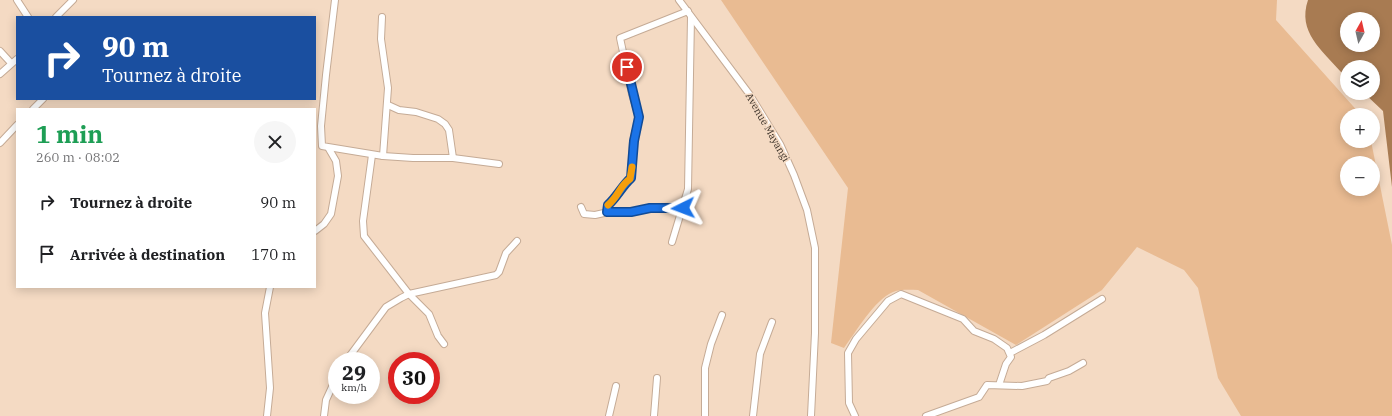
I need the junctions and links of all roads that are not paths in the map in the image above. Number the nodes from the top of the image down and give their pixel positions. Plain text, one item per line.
1 (16, 0) edge
2 (72, 0) edge
3 (335, 0) edge
4 (679, 0) edge
5 (689, 14) junction
6 (27, 16) edge
7 (57, 16) edge
8 (382, 17) dead end
9 (0, 51) edge
10 (16, 60) edge
11 (12, 63) junction
12 (0, 74) edge
13 (42, 100) edge
14 (388, 105) junction
15 (34, 108) edge
16 (16, 126) edge
17 (0, 143) edge
18 (329, 149) junction
19 (372, 155) junction
20 (383, 156) junction
21 (453, 158) junction
22 (499, 164) dead end
23 (581, 207) dead end
24 (683, 208) junction
25 (607, 212) junction
26 (316, 230) edge
27 (517, 241) dead end
28 (672, 242) dead end
29 (270, 288) edge
30 (409, 294) junction
31 (1102, 299) dead end
32 (722, 314) dead end
33 (772, 322) dead end
34 (444, 344) dead end
35 (353, 352) edge
36 (1010, 353) junction
37 (1083, 363) dead end
38 (657, 378) dead end
39 (999, 385) junction
40 (616, 386) dead end
41 (328, 396) edge
42 (267, 416) edge
43 (324, 416) edge
44 (609, 416) edge
45 (654, 416) edge
46 (705, 416) edge
47 (753, 416) edge
48 (811, 416) edge
49 (855, 416) edge
50 (926, 416) edge

1 - 6 street
2 - 7 street
3 - 18 street
4 - 5 street, Avenue Mayangi
5 - 24 street
5 - 25 street
5 - 48 street, Avenue Mayangi
8 - 14 street
9 - 11 street
10 - 11 street
11 - 12 street
13 - 15 street
14 - 20 street
14 - 21 street
16 - 17 street
18 - 19 street
18 - 26 street
19 - 20 street
19 - 30 street
20 - 21 street
21 - 22 street
23 - 25 street
24 - 25 street
24 - 28 street
27 - 30 street
29 - 42 street
30 - 34 street
30 - 35 street
31 - 36 street
32 - 46 street
33 - 47 street
36 - 39 street
36 - 49 street
37 - 39 street
38 - 45 street
39 - 50 street
40 - 44 street
41 - 43 street

